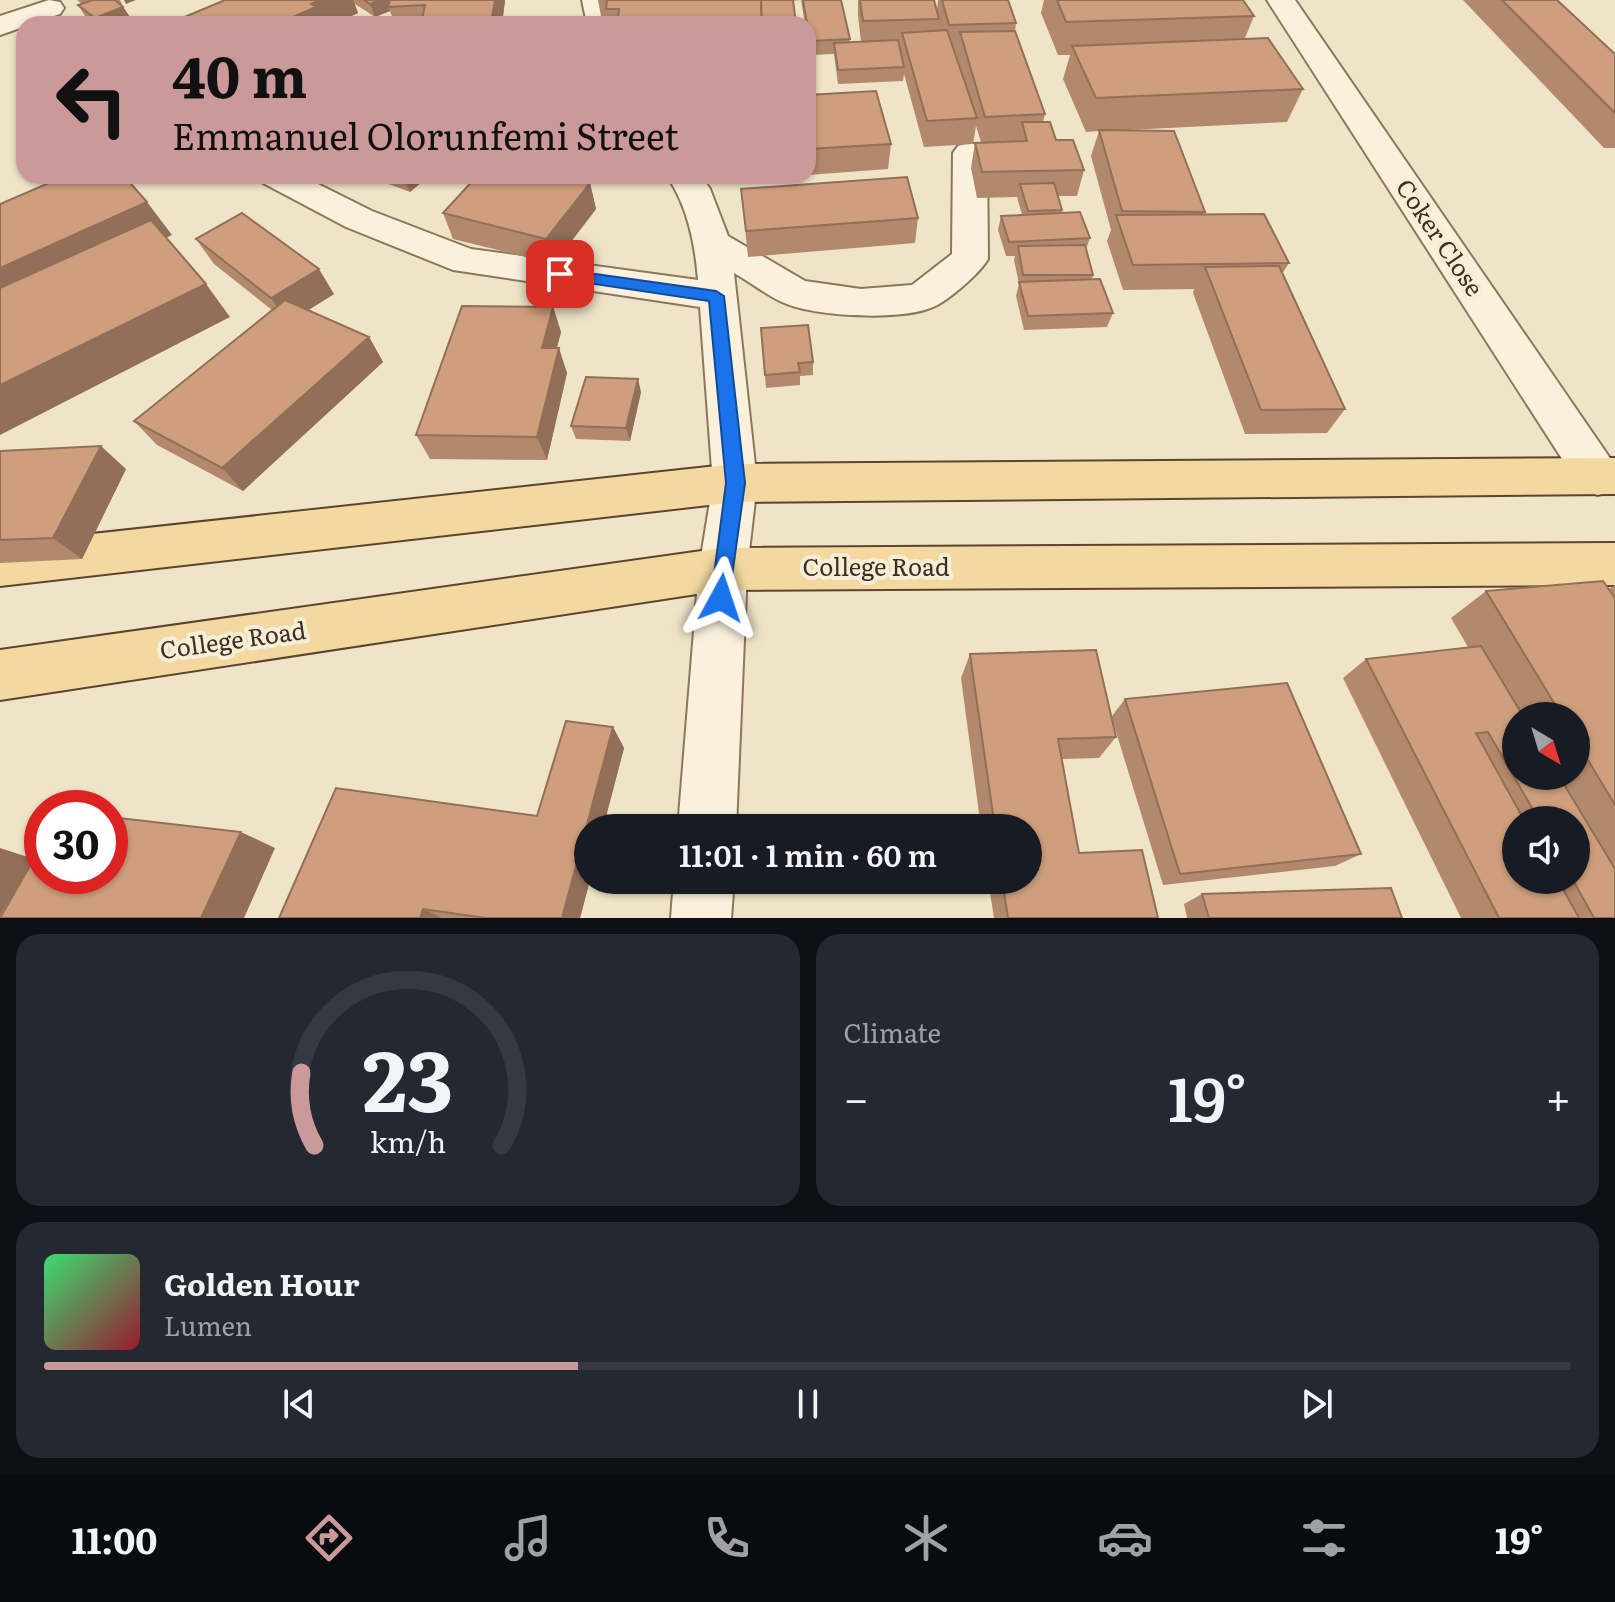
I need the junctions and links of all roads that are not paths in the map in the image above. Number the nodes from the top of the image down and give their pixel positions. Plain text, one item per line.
1 (1281, 0) edge
2 (970, 153) dead end
3 (291, 184) edge
4 (690, 184) edge
5 (713, 243) junction
6 (716, 296) junction
7 (1606, 476) edge
8 (735, 483) junction
9 (1615, 564) edge
10 (0, 565) edge
11 (723, 569) junction
12 (0, 675) edge
13 (708, 814) edge
14 (703, 894) edge
15 (701, 918) edge

1 - 7 street, Coker Close
2 - 5 street
3 - 6 street
4 - 5 street
5 - 6 street
6 - 8 street
7 - 8 main road
8 - 10 main road
8 - 11 street
9 - 11 main road, College Road
11 - 12 main road, College Road
11 - 13 street
14 - 15 street

